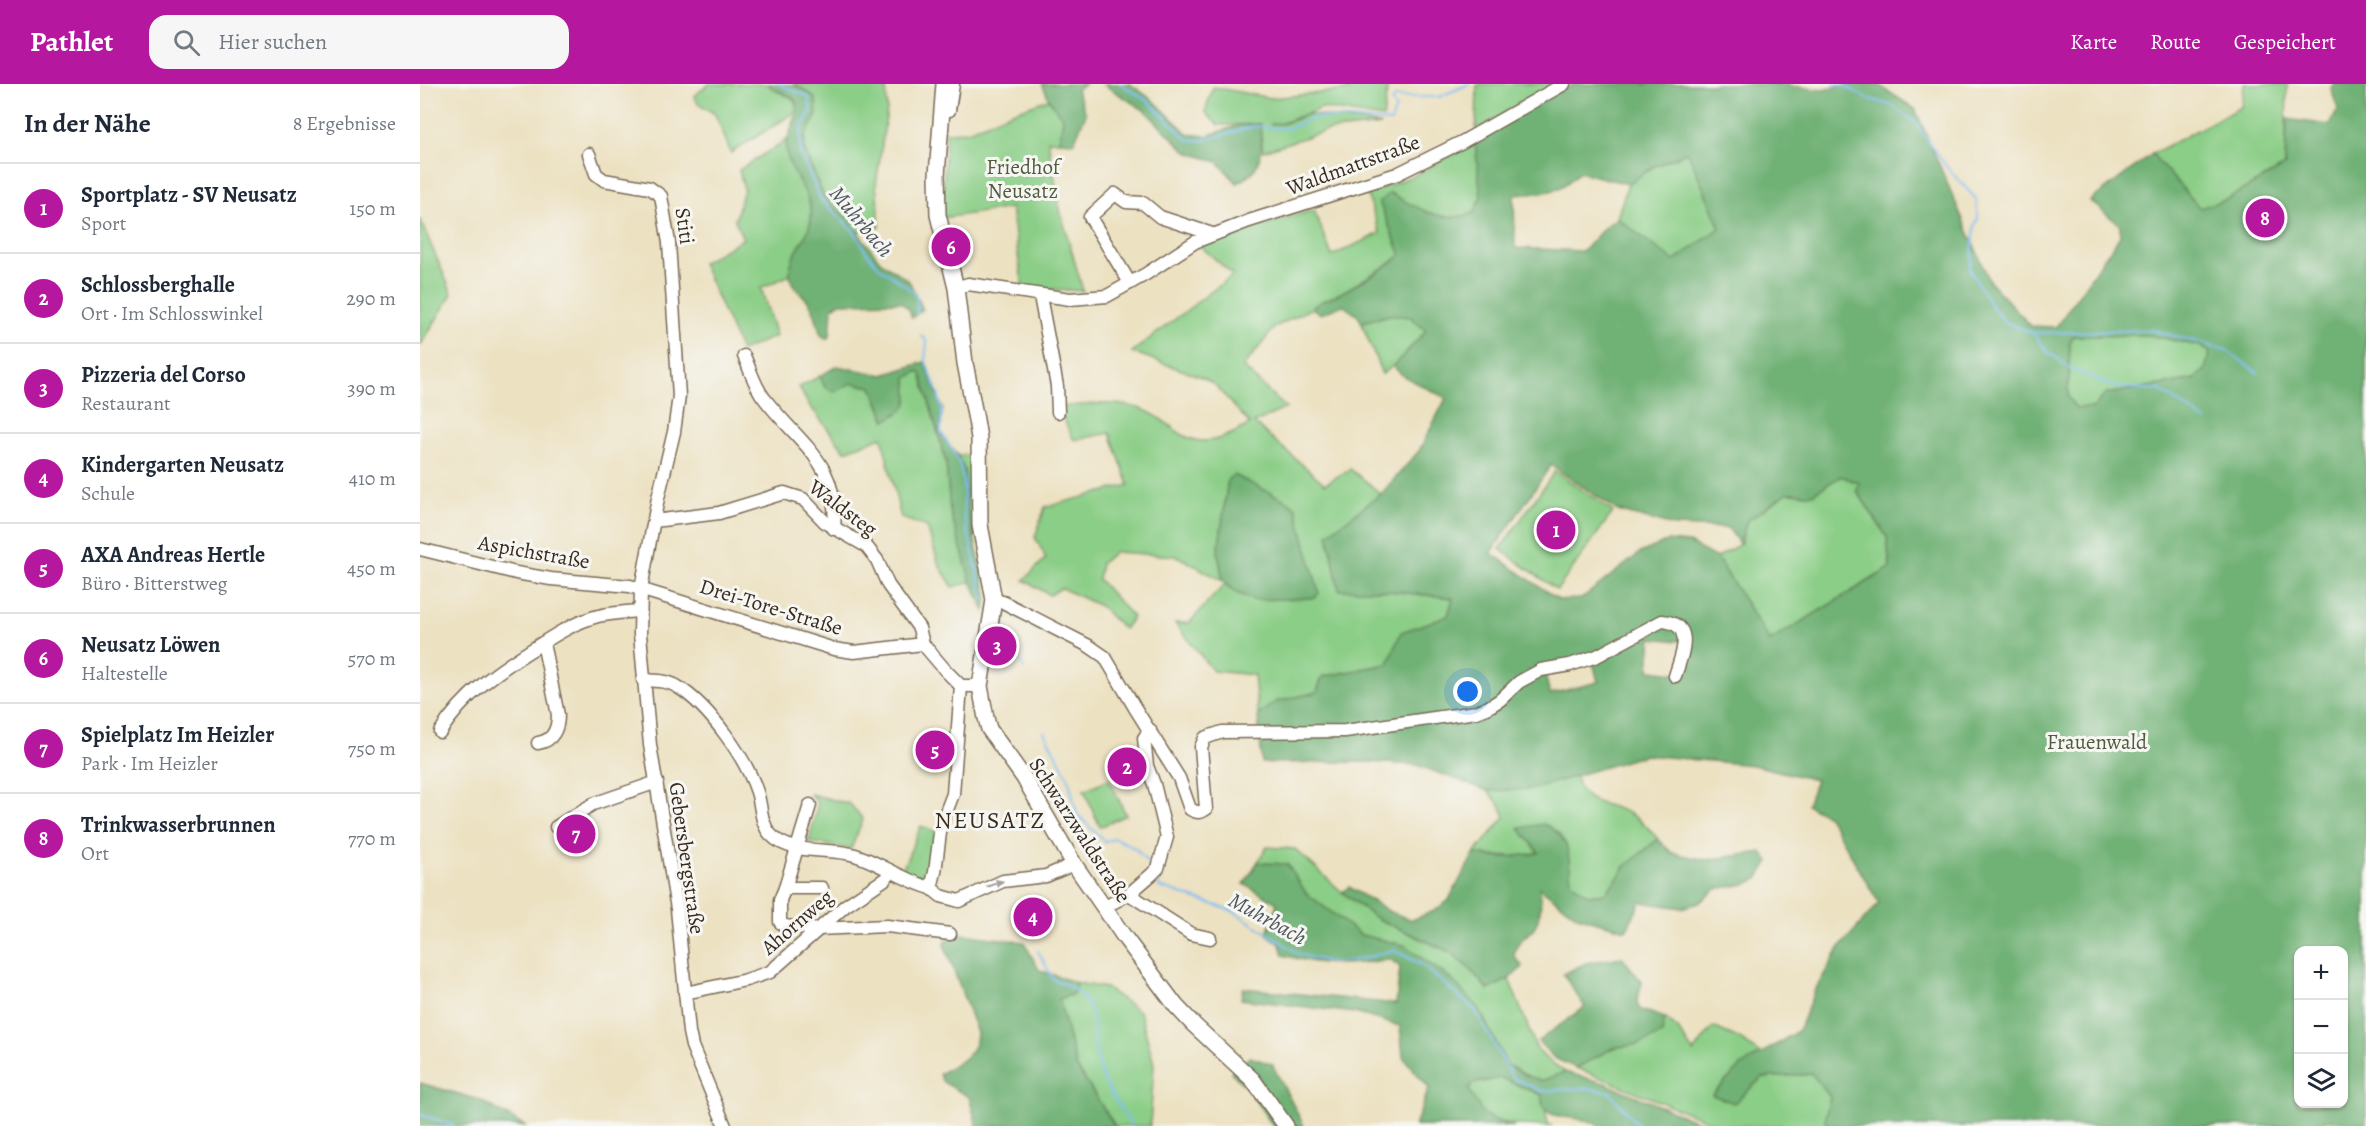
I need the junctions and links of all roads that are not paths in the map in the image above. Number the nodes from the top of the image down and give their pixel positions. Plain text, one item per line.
1 (944, 84) edge
2 (953, 84) edge
3 (1564, 84) edge
4 (943, 111) junction
5 (590, 154) dead end
6 (1212, 234) junction
7 (1130, 283) junction
8 (956, 288) junction
9 (1040, 296) junction
10 (674, 318) joint
11 (744, 356) dead end
12 (1058, 412) dead end
13 (654, 521) junction
14 (834, 528) junction
15 (420, 549) edge
16 (641, 589) junction
17 (994, 600) junction
18 (639, 611) junction
19 (543, 643) junction
20 (923, 644) junction
21 (1675, 676) dead end
22 (642, 680) junction
23 (962, 686) junction
24 (980, 686) junction
25 (1150, 730) junction
26 (440, 732) dead end
27 (538, 743) dead end
28 (657, 782) junction
29 (810, 805) dead end
30 (556, 827) dead end
31 (798, 848) junction
32 (1074, 864) junction
33 (891, 871) junction
34 (785, 888) junction
35 (822, 888) dead end
36 (931, 888) junction
37 (1129, 894) junction
38 (1105, 907) junction
39 (817, 929) junction
40 (950, 934) dead end
41 (1210, 938) dead end
42 (685, 993) junction
43 (725, 1126) edge
44 (1286, 1126) edge

1 - 4 main road, Schwarzwaldstraße
2 - 4 street, Schwarzwaldstraße
3 - 6 street, Waldmattstraße
4 - 8 main road, Schwarzwaldstraße
5 - 10 street, Stiti
6 - 7 street, Waldmattstraße
6 - 7 street
7 - 9 street, Waldmattstraße
8 - 9 street, Waldmattstraße
8 - 17 main road, Schwarzwaldstraße
9 - 12 street
10 - 13 street, Gebersbergstraße
11 - 14 street
13 - 14 street, Waldsteg
13 - 16 street, Gebersbergstraße
14 - 20 street, Waldsteg
15 - 16 street, Aspichstraße
16 - 18 street, Gebersbergstraße
16 - 20 street, Drei-Tore-Straße
17 - 24 main road, Schwarzwaldstraße
17 - 25 street
18 - 19 street
18 - 22 street, Gebersbergstraße
19 - 26 street
19 - 27 street
20 - 23 street
21 - 25 street
22 - 28 street, Gebersbergstraße
22 - 31 street
23 - 24 street
23 - 36 street
24 - 32 main road, Schwarzwaldstraße
25 - 37 street
28 - 30 street
28 - 42 street, Gebersbergstraße
29 - 31 street
31 - 33 street
31 - 34 street
36 -> 32 street
32 - 38 main road, Schwarzwaldstraße
33 - 36 street
33 - 39 street, Ahornweg
34 - 35 street
34 - 39 street
37 - 38 street
37 - 41 street
38 - 44 main road, Schwarzwaldstraße
39 - 40 street
39 - 42 street, Ahornweg
42 - 43 street, Gebersbergstraße

